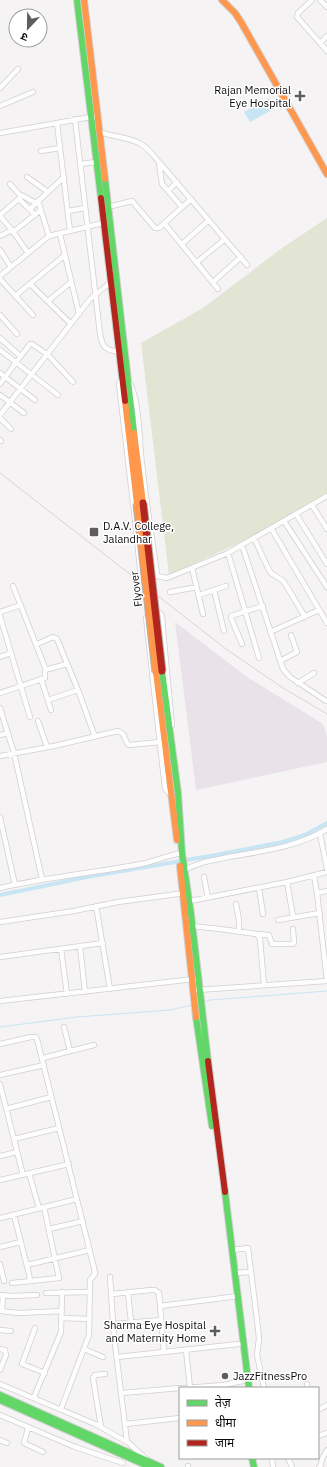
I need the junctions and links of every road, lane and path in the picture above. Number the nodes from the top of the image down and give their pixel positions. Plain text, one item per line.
1 (77, 0) edge
2 (84, 0) edge
3 (222, 0) edge
4 (312, 0) edge
5 (320, 0) edge
6 (327, 7) edge
7 (327, 36) edge
8 (320, 43) junction
9 (327, 51) edge
10 (18, 69) dead end
11 (0, 88) edge
12 (33, 92) dead end
13 (0, 106) edge
14 (91, 117) junction
15 (99, 118) junction
16 (75, 120) junction
17 (57, 123) junction
18 (100, 132) junction
19 (0, 133) edge
20 (60, 148) junction
21 (41, 151) dead end
22 (96, 162) junction
23 (159, 162) junction
24 (80, 164) junction
25 (327, 174) edge
26 (27, 177) dead end
27 (64, 177) junction
28 (177, 182) junction
29 (10, 184) dead end
30 (168, 191) junction
31 (48, 192) junction
32 (21, 197) junction
33 (191, 199) junction
34 (37, 202) junction
35 (108, 207) junction
36 (182, 207) junction
37 (85, 208) junction
38 (30, 209) junction
39 (41, 210) junction
40 (68, 211) junction
41 (35, 215) junction
42 (0, 216) edge
43 (209, 220) junction
44 (103, 223) junction
45 (164, 223) junction
46 (87, 227) junction
47 (12, 231) junction
48 (70, 231) junction
49 (60, 234) junction
50 (0, 236) edge
51 (49, 236) junction
52 (225, 239) junction
53 (182, 244) junction
54 (0, 250) edge
55 (28, 253) junction
56 (65, 255) junction
57 (241, 258) junction
58 (198, 262) junction
59 (247, 265) dead end
60 (11, 267) junction
61 (0, 276) edge
62 (0, 279) edge
63 (71, 282) junction
64 (212, 282) junction
65 (110, 283) junction
66 (30, 284) junction
67 (218, 289) dead end
68 (95, 295) junction
69 (15, 296) junction
70 (48, 301) junction
71 (79, 314) junction
72 (0, 315) edge
73 (33, 315) dead end
74 (71, 324) junction
75 (18, 334) dead end
76 (0, 338) edge
77 (0, 351) edge
78 (118, 352) junction
79 (48, 355) junction
80 (20, 356) junction
81 (16, 363) junction
82 (0, 373) edge
83 (32, 375) junction
84 (5, 377) junction
85 (124, 379) junction
86 (72, 382) dead end
87 (0, 384) edge
88 (21, 389) junction
89 (0, 394) edge
90 (58, 395) dead end
91 (35, 400) dead end
92 (10, 402) junction
93 (24, 413) dead end
94 (0, 416) edge
95 (11, 429) dead end
96 (326, 499) edge
97 (312, 505) junction
98 (296, 514) junction
99 (284, 520) junction
100 (271, 528) junction
101 (327, 529) edge
102 (254, 538) junction
103 (242, 545) junction
104 (228, 553) junction
105 (327, 564) edge
106 (192, 568) junction
107 (157, 576) junction
108 (13, 586) dead end
109 (226, 586) dead end
110 (197, 587) junction
111 (327, 587) edge
112 (214, 590) junction
113 (170, 592) dead end
114 (199, 595) junction
115 (21, 605) junction
116 (263, 606) junction
117 (319, 610) junction
118 (245, 611) junction
119 (0, 612) edge
120 (203, 614) dead end
121 (0, 616) edge
122 (305, 617) junction
123 (325, 617) edge
124 (327, 623) edge
125 (224, 630) dead end
126 (2, 632) edge
127 (270, 632) junction
128 (291, 636) dead end
129 (37, 644) junction
130 (242, 644) dead end
131 (11, 653) junction
132 (0, 657) edge
133 (259, 658) dead end
134 (280, 661) junction
135 (67, 664) junction
136 (46, 670) junction
137 (314, 673) dead end
138 (41, 679) junction
139 (298, 683) junction
140 (21, 686) junction
141 (78, 690) junction
142 (0, 693) edge
143 (48, 700) junction
144 (326, 701) edge
145 (0, 708) edge
146 (51, 710) dead end
147 (30, 717) dead end
148 (38, 721) dead end
149 (8, 733) junction
150 (0, 735) edge
151 (96, 737) junction
152 (160, 742) junction
153 (47, 747) junction
154 (14, 753) junction
155 (0, 756) edge
156 (174, 794) junction
157 (0, 816) edge
158 (327, 829) edge
159 (320, 834) junction
160 (181, 854) junction
161 (183, 867) junction
162 (327, 871) edge
163 (314, 876) junction
164 (204, 877) dead end
165 (42, 879) junction
166 (287, 882) junction
167 (15, 885) junction
168 (0, 888) edge
169 (259, 888) junction
170 (327, 891) edge
171 (186, 893) junction
172 (317, 893) junction
173 (208, 898) junction
174 (190, 901) junction
175 (236, 904) dead end
176 (96, 906) junction
177 (320, 913) junction
178 (263, 914) dead end
179 (293, 917) junction
180 (278, 920) dead end
181 (0, 922) edge
182 (192, 926) junction
183 (293, 929) dead end
184 (239, 931) junction
185 (257, 934) junction
186 (103, 943) junction
187 (80, 946) junction
188 (61, 949) junction
189 (0, 957) edge
190 (195, 979) junction
191 (327, 982) edge
192 (264, 986) junction
193 (110, 989) junction
194 (85, 992) junction
195 (67, 994) junction
196 (196, 994) junction
197 (0, 1001) edge
198 (198, 1008) junction
199 (64, 1026) dead end
200 (0, 1044) edge
201 (94, 1045) dead end
202 (70, 1051) junction
203 (43, 1058) junction
204 (44, 1065) junction
205 (0, 1075) edge
206 (0, 1084) edge
207 (51, 1097) junction
208 (6, 1109) junction
209 (59, 1128) junction
210 (14, 1139) junction
211 (17, 1152) junction
212 (0, 1156) edge
213 (69, 1164) junction
214 (29, 1173) junction
215 (23, 1175) junction
216 (0, 1180) edge
217 (77, 1199) junction
218 (42, 1208) junction
219 (14, 1215) junction
220 (0, 1218) edge
221 (83, 1221) junction
222 (49, 1229) junction
223 (21, 1242) junction
224 (0, 1247) edge
225 (90, 1250) junction
226 (232, 1250) junction
227 (55, 1258) junction
228 (0, 1264) edge
229 (27, 1265) junction
230 (235, 1272) junction
231 (250, 1272) junction
232 (110, 1277) dead end
233 (4, 1281) dead end
234 (30, 1281) junction
235 (12, 1283) dead end
236 (46, 1292) dead end
237 (62, 1292) junction
238 (89, 1292) junction
239 (128, 1292) junction
240 (112, 1294) junction
241 (2, 1295) edge
242 (37, 1295) dead end
243 (236, 1296) junction
244 (160, 1306) junction
245 (1, 1311) edge
246 (62, 1312) junction
247 (62, 1318) junction
248 (89, 1319) junction
249 (162, 1320) junction
250 (132, 1322) junction
251 (114, 1324) junction
252 (35, 1328) dead end
253 (0, 1330) edge
254 (11, 1331) dead end
255 (114, 1337) dead end
256 (116, 1344) dead end
257 (239, 1344) junction
258 (0, 1349) edge
259 (84, 1349) junction
260 (186, 1350) junction
261 (164, 1352) junction
262 (103, 1357) dead end
263 (117, 1357) junction
264 (0, 1370) edge
265 (45, 1373) junction
266 (105, 1374) dead end
267 (0, 1384) edge
268 (243, 1384) edge
269 (190, 1387) edge
270 (201, 1387) edge
271 (249, 1387) edge
272 (264, 1387) edge
273 (179, 1388) edge
274 (122, 1393) junction
275 (0, 1395) edge
276 (34, 1397) junction
277 (0, 1400) edge
278 (61, 1409) junction
279 (1, 1417) edge
280 (179, 1418) edge
281 (125, 1424) junction
282 (101, 1427) junction
283 (28, 1428) junction
284 (0, 1440) edge
285 (127, 1442) junction
286 (7, 1443) dead end
287 (327, 1450) edge
288 (43, 1452) dead end
289 (124, 1462) edge
290 (150, 1464) edge
291 (161, 1467) edge
292 (319, 1467) edge

1 - 14 main road
2 - 15 main road
3 - 25 main road
4 - 8 street
5 - 6 street
7 - 8 street
8 - 9 street
10 - 11 street
12 - 13 street
14 - 15 street
14 - 16 street
14 - 22 main road
15 - 18 main road
16 - 17 street
16 - 24 street
17 - 19 street
17 - 20 street
18 - 23 street
18 - 35 main road
20 - 21 street
20 - 27 street
22 - 24 street
22 - 44 main road
23 - 28 street
23 - 30 street
24 - 37 street
26 - 31 street
27 - 31 street
27 - 40 street
28 - 30 street
28 - 33 street
29 - 32 street
30 - 36 street
31 - 34 street
32 - 34 street
32 - 38 street
32 - 42 street
33 - 36 street
33 - 43 street
34 - 38 street
34 - 39 street
35 - 45 street
35 - 85 main road
36 - 45 street
37 - 40 street
37 - 46 street
38 - 41 street
39 - 41 street
39 - 51 street
40 - 48 street
41 - 47 street
42 - 47 street
43 - 52 street
43 - 53 street
44 - 46 street
44 - 65 main road
45 - 53 street
46 - 48 street
46 - 68 street
47 - 50 street
47 - 55 street
48 - 49 street
49 - 51 street
49 - 56 street
51 - 55 street
52 - 57 street
52 - 58 street
53 - 58 street
54 - 60 street
55 - 60 street
56 - 63 street
56 - 66 street
57 - 59 street
57 - 64 street
58 - 64 street
60 - 61 street
62 - 69 street
63 - 70 street
63 - 71 street
64 - 67 street
65 - 68 street
65 - 78 main road
66 - 69 street
66 - 70 street
68 - 71 street
68 - 78 street
69 - 73 street
70 - 74 street
71 - 74 street
72 - 75 street
74 - 79 street
76 - 80 street
77 - 81 street
78 - 85 main road
79 - 80 street
79 - 83 street
79 - 86 street
80 - 81 street
81 - 83 street
81 - 84 street
82 - 84 street
83 - 88 street
83 - 90 street
84 - 87 street
84 - 88 street
85 - 107 street
85 - 107 street
85 - 156 main road, Flyover, bridge
88 - 91 street
88 - 92 street
89 - 92 street
92 - 93 street
92 - 94 street
94 - 95 street
96 - 97 street
97 - 98 street
97 - 101 street
98 - 99 street
98 - 105 street
99 - 100 street
99 - 111 street
100 - 102 street
100 - 117 street
102 - 103 street
102 - 122 street
103 - 104 street
103 - 116 street
104 - 106 street
104 - 118 street
106 - 107 street
106 - 110 street
108 - 115 street
109 - 112 street
110 - 113 street
110 - 114 street
112 - 114 street
112 - 125 street
114 - 120 street
115 - 119 street
115 - 129 street
116 - 118 street
116 - 127 street
117 - 122 street
117 - 123 street
118 - 130 street
118 - 133 street
121 - 126 street
122 - 127 street
123 - 124 street
126 - 131 street
127 - 134 street
128 - 134 street
129 - 135 street
129 - 136 street
131 - 132 street
131 - 140 street
134 - 139 street
135 - 136 street
135 - 141 street
136 - 138 street
137 - 139 street
138 - 140 street
138 - 143 street
139 - 144 street
140 - 142 street
140 - 147 street
141 - 143 street
141 - 151 street
143 - 146 street
145 - 149 street
148 - 153 street
149 - 150 street
149 - 154 street
151 - 152 street
151 - 153 street
152 - 156 street
152 - 156 street
153 - 154 street
154 - 155 street
154 - 165 street
156 - 160 main road, Flyover
157 - 167 street
158 - 159 street
159 - 161 street
159 - 162 street
160 - 161 main road, Flyover
160 - 165 street
161 - 171 main road, Flyover
162 - 163 street
163 - 166 street
163 - 172 street
164 - 173 street
165 - 167 street
166 - 169 street
166 - 179 street
167 - 168 street
169 - 173 street
169 - 178 street
170 - 172 street
171 - 174 main road
171 - 176 street
171 - 190 main road
172 - 177 street
173 - 174 street
174 - 182 main road
175 - 184 street
176 - 181 street
176 - 186 street
177 - 179 street
177 - 191 street
179 - 180 street
182 - 184 street
182 - 190 main road
183 - 185 street
184 - 185 street
185 - 192 street
186 - 187 street
186 - 193 street
187 - 188 street
187 - 194 street
188 - 189 street
188 - 195 street
190 - 193 street
190 - 196 main road
191 - 192 street
192 - 196 street
193 - 194 street
194 - 195 street
195 - 197 street
196 - 198 main road
198 - 226 main road
198 - 243 main road
199 - 202 street
200 - 203 street
201 - 202 street
202 - 203 street
203 - 204 street
204 - 205 street
204 - 207 street
206 - 208 street
207 - 208 street
207 - 209 street
208 - 210 street
209 - 210 street
209 - 213 street
210 - 211 street
211 - 212 street
211 - 215 street
213 - 214 street
213 - 217 street
214 - 215 street
214 - 218 street
215 - 216 street
217 - 218 street
217 - 221 street
218 - 219 street
218 - 222 street
219 - 220 street
219 - 223 street
221 - 222 street
221 - 225 street
222 - 227 street
223 - 224 street
223 - 229 street
225 - 227 street
225 - 238 street
226 - 230 main road
226 - 231 street
227 - 229 street
227 - 234 street
228 - 233 street
229 - 234 street
230 - 231 street
230 - 243 main road
231 - 272 street
232 - 240 street
234 - 235 street
236 - 237 street
237 - 238 street
237 - 246 street
238 - 248 street
239 - 240 street
239 - 244 street
239 - 250 street
240 - 251 street
241 - 242 street
241 - 245 street
243 - 244 street
243 - 257 main road
243 - 271 main road
244 - 249 street
245 - 246 street
246 - 247 street
247 - 248 street
247 - 265 street
248 - 259 street
249 - 250 street
249 - 261 street
250 - 251 street
251 - 255 street
252 - 265 street
253 - 254 street
256 - 263 street
257 - 260 street
257 - 268 main road
258 - 264 street
259 - 262 street
259 - 278 street
260 - 261 street
260 - 269 street
261 - 263 street
263 - 274 street
265 - 276 street
266 - 282 street
267 - 276 street
268 - 270 street
273 - 274 street
274 - 281 street
275 - 290 main road
276 - 278 street
277 - 289 main road
278 - 282 street
279 - 283 street
280 - 281 street
281 - 285 street
282 - 285 street
283 - 288 street
283 - 289 street
284 - 286 street
285 - 290 street
287 - 292 street
289 - 290 main road
290 - 291 main road

